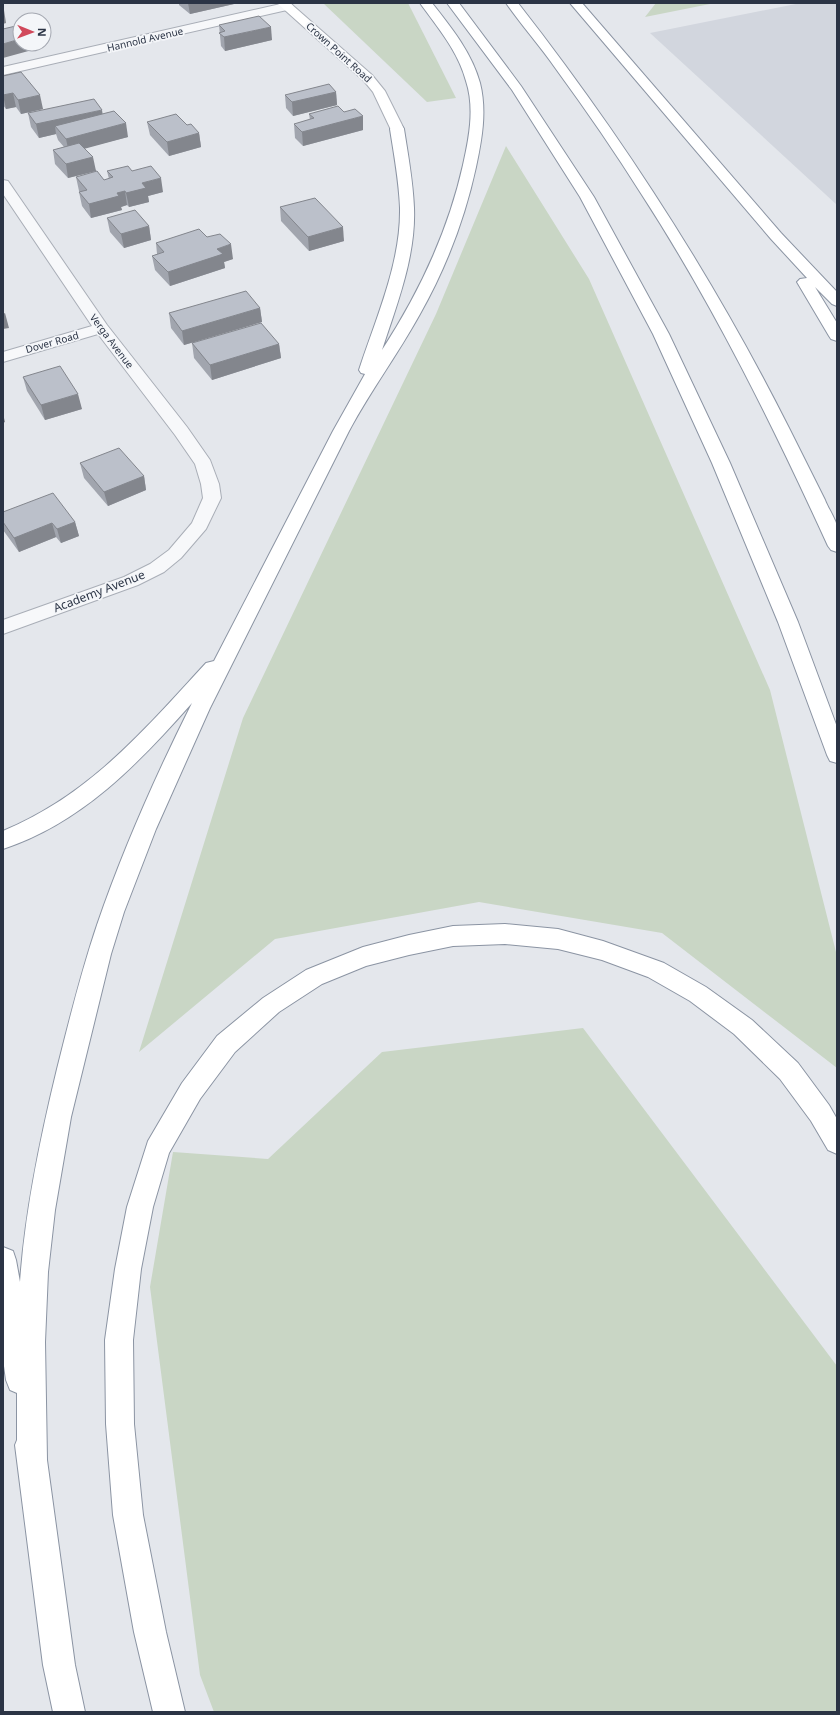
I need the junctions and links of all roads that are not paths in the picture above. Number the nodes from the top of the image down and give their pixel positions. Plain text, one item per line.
1 (426, 3) edge
2 (453, 3) edge
3 (512, 3) edge
4 (576, 3) edge
5 (285, 5) edge
6 (3, 71) edge
7 (3, 184) edge
8 (776, 236) junction
9 (837, 301) edge
10 (101, 328) junction
11 (837, 336) edge
12 (3, 357) edge
13 (355, 405) junction
14 (211, 501) joint
15 (837, 546) edge
16 (3, 627) edge
17 (230, 649) junction
18 (837, 755) edge
19 (3, 840) edge
20 (837, 1142) edge
21 (3, 1260) edge
22 (32, 1461) junction
23 (69, 1712) edge
24 (169, 1712) edge

1 - 13 main road
2 - 18 main road
3 - 15 main road
4 - 8 main road
5 - 6 street, Hannold Avenue
5 - 13 main road, Crown Point Road
7 - 10 street, Verga Avenue
8 - 9 main road
8 - 11 main road
10 - 12 street, Dover Road
10 - 14 street, Verga Avenue
13 - 17 main road
14 - 16 street, Academy Avenue
17 - 19 main road
17 - 22 main road
20 - 24 main road
21 - 22 main road
22 - 23 main road

